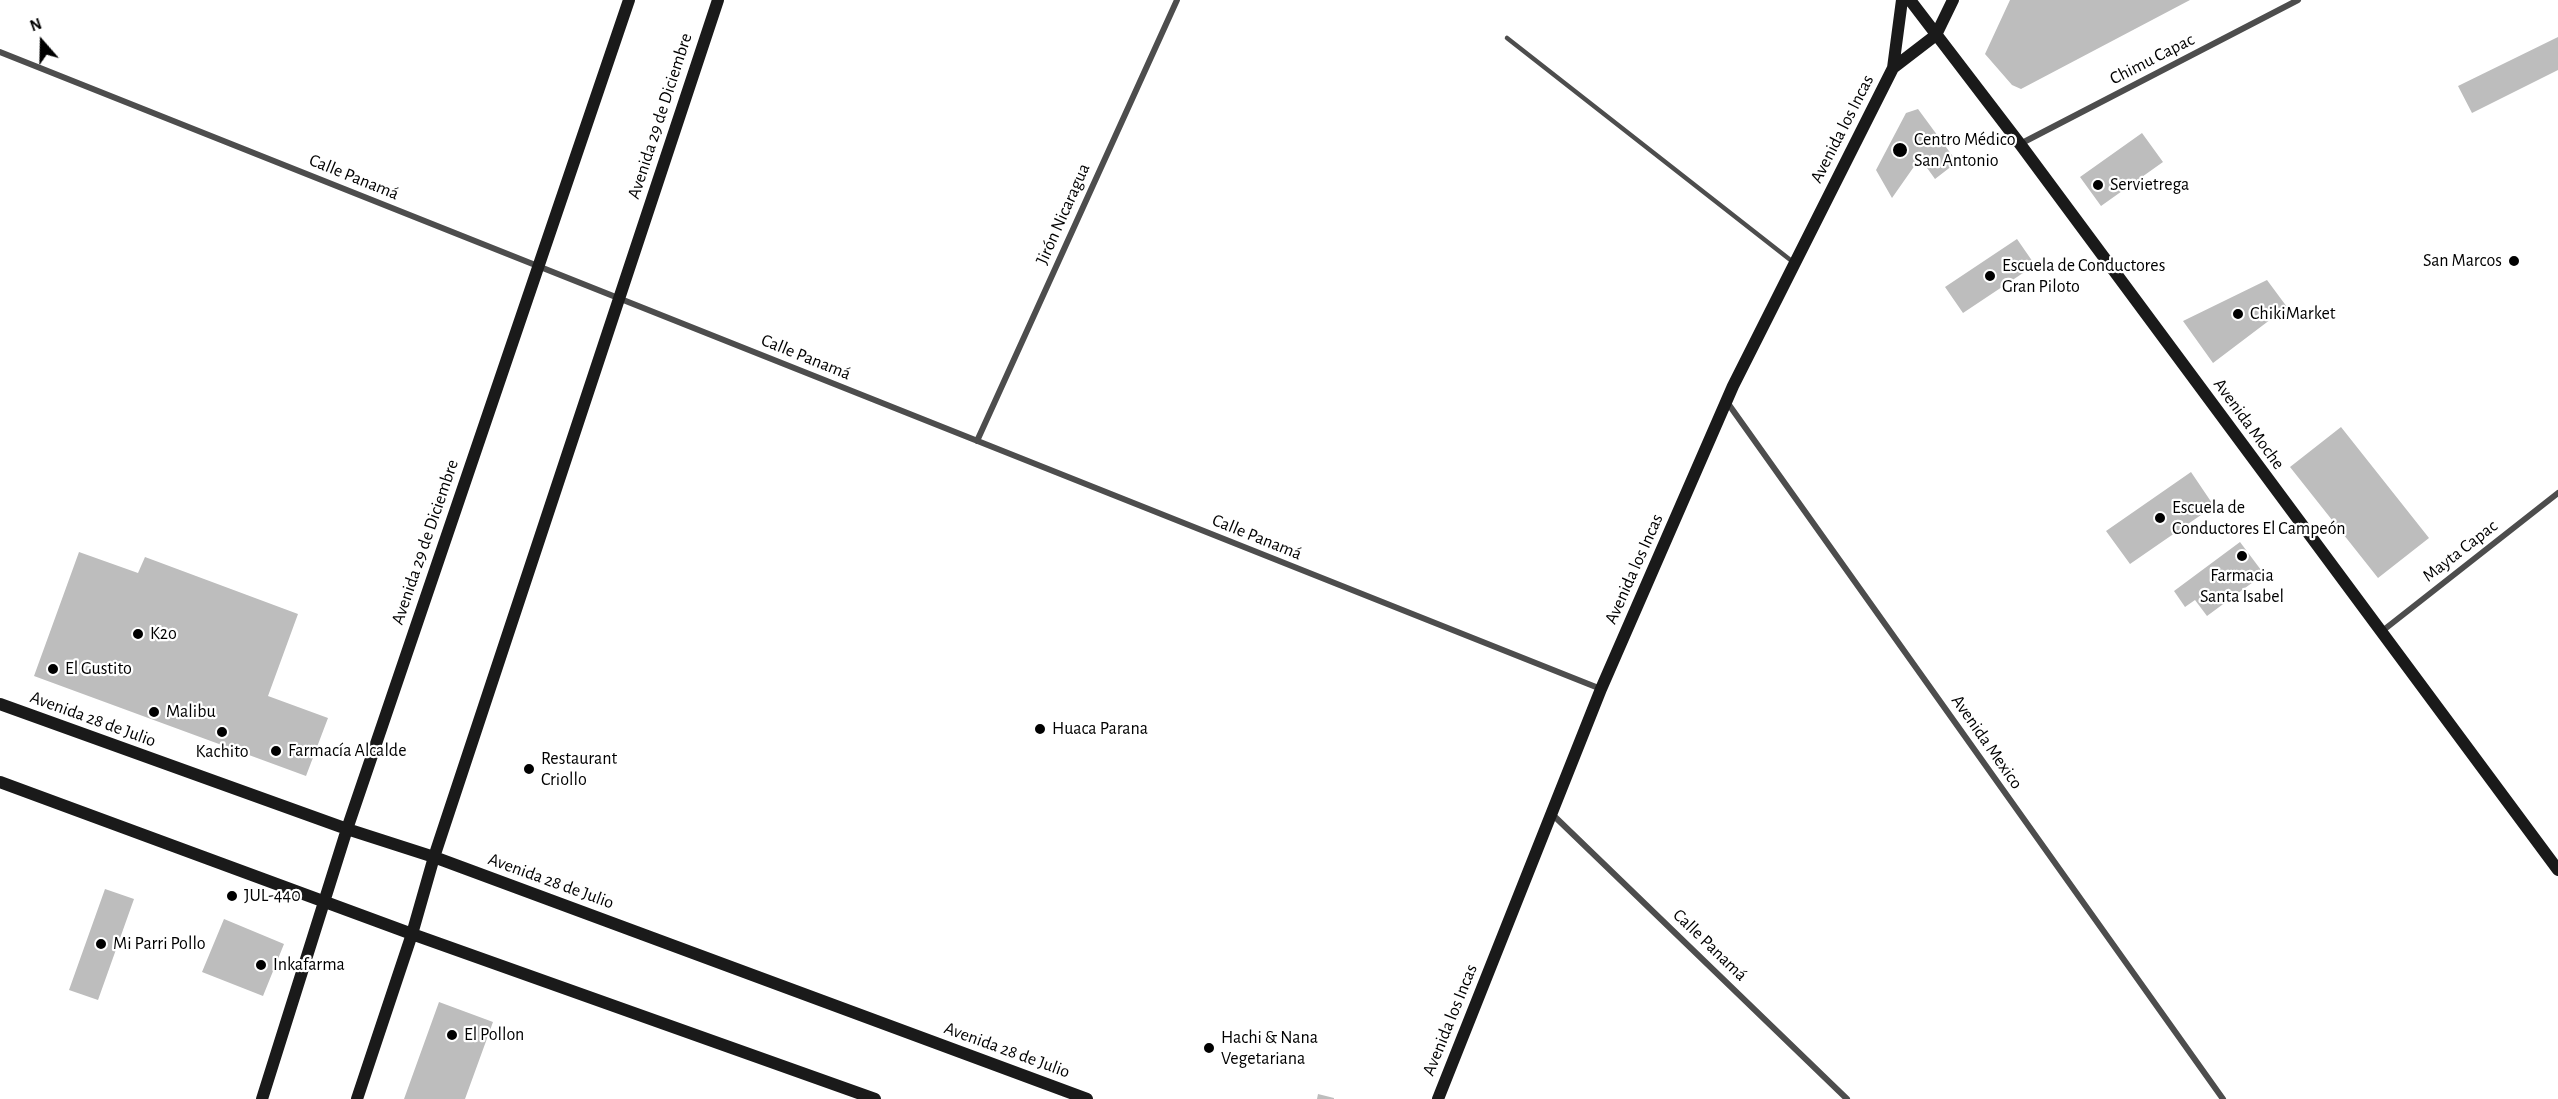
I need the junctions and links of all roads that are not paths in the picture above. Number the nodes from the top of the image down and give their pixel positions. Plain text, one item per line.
1 (629, 0) edge
2 (718, 0) edge
3 (1177, 0) edge
4 (1902, 0) edge
5 (1910, 0) edge
6 (1953, 0) edge
7 (2298, 0) edge
8 (1936, 35) junction
9 (1507, 38) dead end
10 (0, 52) edge
11 (1893, 68) junction
12 (2020, 144) junction
13 (1795, 264) junction
14 (537, 266) junction
15 (619, 298) junction
16 (1726, 402) junction
17 (977, 441) junction
18 (2558, 493) edge
19 (2381, 633) junction
20 (1601, 689) junction
21 (0, 704) edge
22 (0, 782) edge
23 (1551, 813) junction
24 (347, 829) junction
25 (434, 857) junction
26 (2558, 870) edge
27 (326, 902) junction
28 (412, 934) junction
29 (262, 1099) edge
30 (357, 1099) edge
31 (875, 1099) edge
32 (1087, 1099) edge
33 (1438, 1099) edge
34 (1847, 1099) edge
35 (2223, 1099) edge

1 - 14 street, Avenida 29 de Diciembre
2 - 15 street, Avenida 29 de Diciembre
3 - 17 street, Jirón Nicaragua
4 - 11 street, Avenida los Incas
5 - 8 street, Avenida Moche
6 - 8 street, Avenida los Incas
7 - 12 street, Chimu Capac
8 - 11 street, Avenida los Incas
8 - 12 street, Avenida Moche
9 - 13 lane
10 - 14 street, Calle Panamá
11 - 13 street, Avenida los Incas
12 - 19 street, Avenida Moche
13 - 16 street, Avenida los Incas
14 - 15 street, Calle Panamá
14 - 24 street, Avenida 29 de Diciembre
15 - 17 street, Calle Panamá
15 - 25 street, Avenida 29 de Diciembre
16 - 20 street, Avenida los Incas
16 - 35 street, Avenida Mexico
17 - 20 street, Calle Panamá
18 - 19 street, Mayta Capac
19 - 26 street, Avenida Moche
20 - 23 street, Avenida los Incas
21 - 24 street, Avenida 28 de Julio
22 - 27 street
23 - 33 street, Avenida los Incas
23 - 34 street, Calle Panamá
24 - 25 street, Avenida 28 de Julio
24 - 27 street, Avenida 29 de Diciembre
25 - 28 street, Avenida 29 de Diciembre
25 - 32 street, Avenida 28 de Julio
27 - 28 street
27 - 29 street, Avenida 29 de Diciembre
28 - 30 street, Avenida 29 de Diciembre
28 - 31 street

